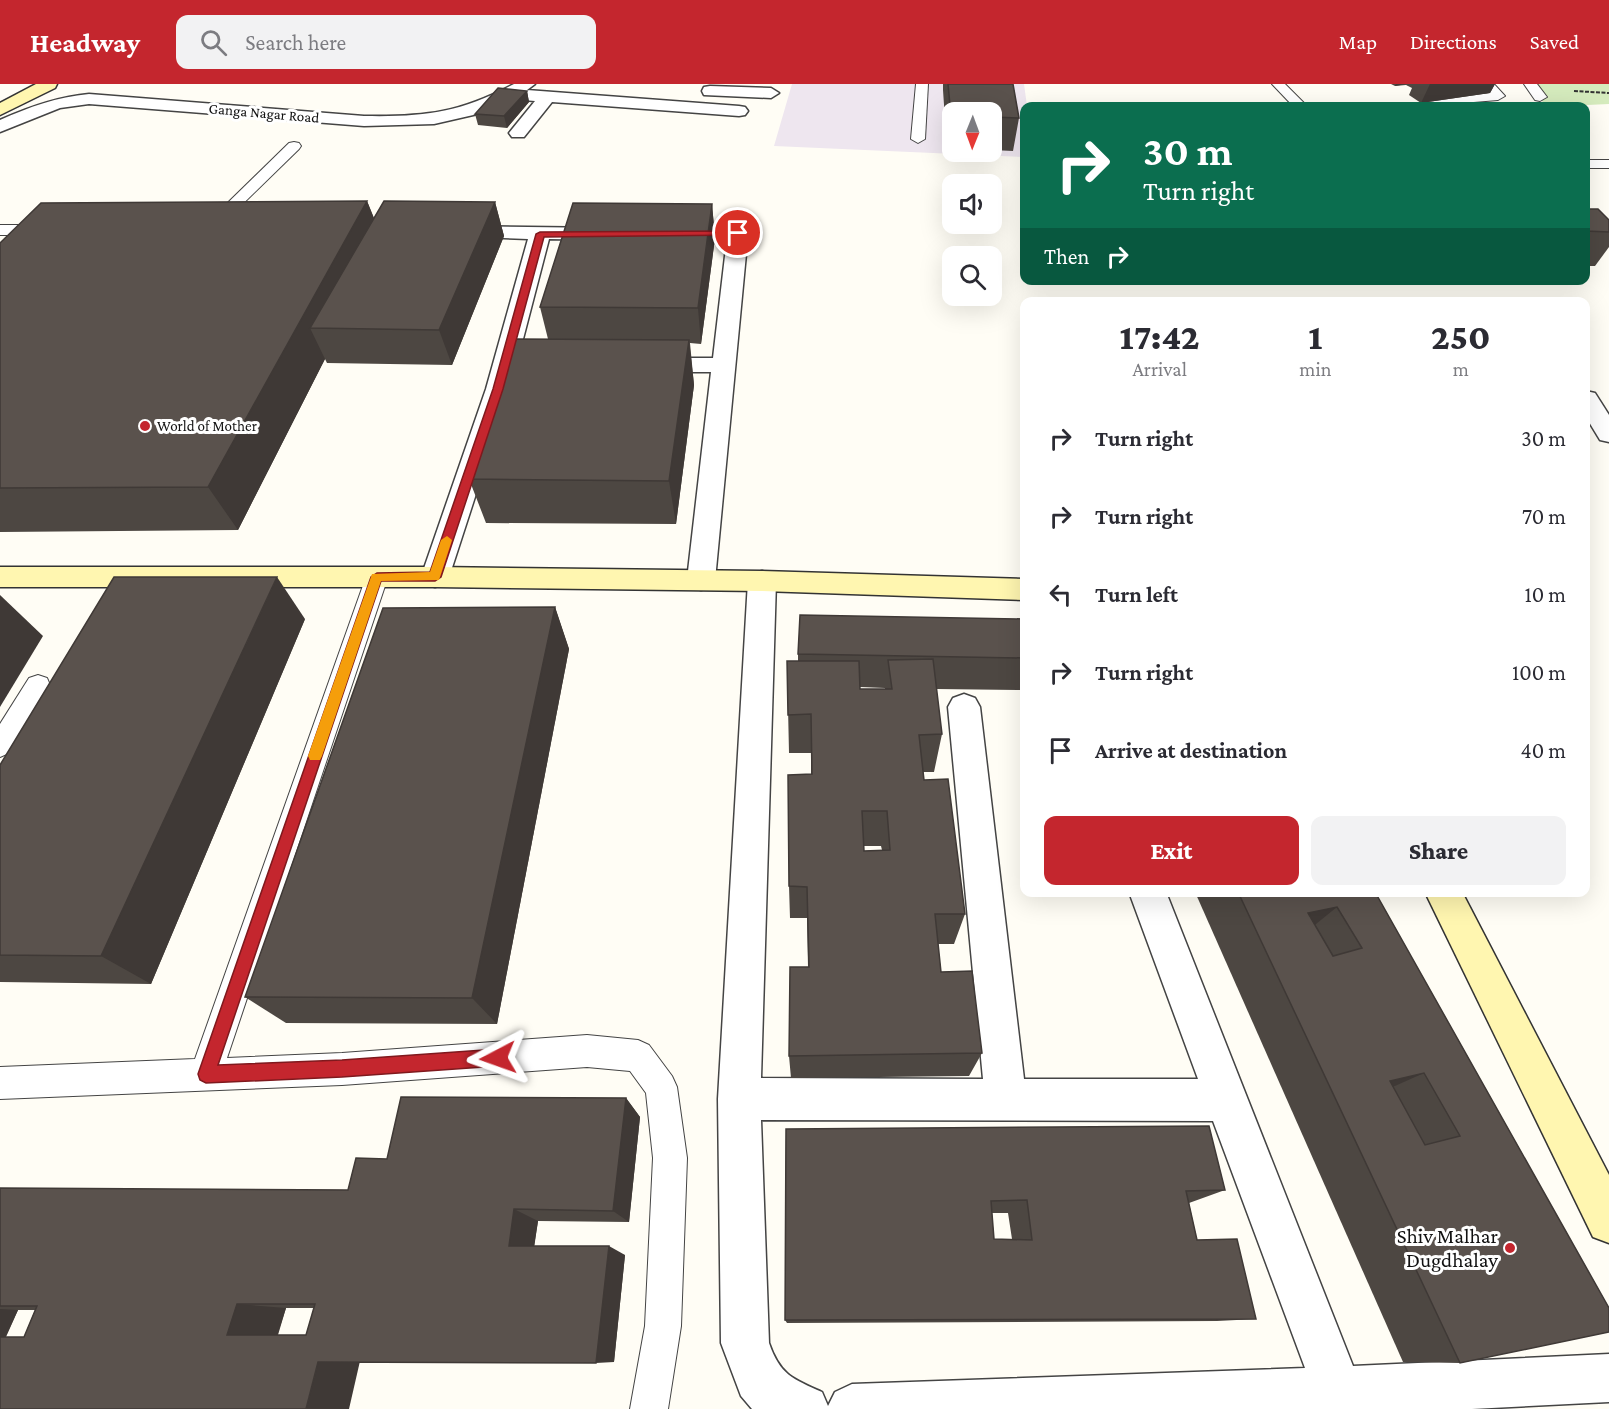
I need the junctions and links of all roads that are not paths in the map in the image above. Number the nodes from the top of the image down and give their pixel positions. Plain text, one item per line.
1 (49, 84) edge
2 (526, 84) edge
3 (922, 84) edge
4 (1278, 84) edge
5 (1487, 84) edge
6 (1530, 84) edge
7 (666, 89) dead end
8 (689, 90) dead end
9 (542, 91) edge
10 (771, 93) dead end
11 (506, 94) junction
12 (1540, 97) dead end
13 (1296, 102) edge
14 (1447, 102) edge
15 (0, 110) edge
16 (740, 111) dead end
17 (0, 128) edge
18 (518, 133) dead end
19 (918, 138) dead end
20 (294, 146) dead end
21 (1590, 164) edge
22 (1609, 164) edge
23 (0, 230) edge
24 (69, 230) edge
25 (230, 230) edge
26 (444, 232) edge
27 (540, 234) junction
28 (621, 234) edge
29 (656, 234) edge
30 (620, 365) edge
31 (724, 365) junction
32 (1590, 404) edge
33 (1609, 434) edge
34 (0, 577) edge
35 (377, 577) junction
36 (435, 577) junction
37 (701, 580) junction
38 (762, 581) junction
39 (1020, 590) edge
40 (38, 685) dead end
41 (964, 707) dead end
42 (0, 746) edge
43 (1149, 897) edge
44 (1446, 897) edge
45 (206, 1074) junction
46 (0, 1083) edge
47 (739, 1099) junction
48 (1006, 1099) junction
49 (1227, 1100) junction
50 (1609, 1221) edge
51 (1609, 1377) edge
52 (1338, 1391) junction
53 (649, 1409) edge
54 (805, 1409) edge
55 (852, 1409) edge

1 - 15 street
2 - 11 street, Ganga Nagar Road
3 - 19 lane
4 - 13 lane
5 - 14 lane
6 - 12 lane
7 - 9 street
8 - 10 street
9 - 11 street
9 - 16 street
9 - 18 street
11 - 17 street, Ganga Nagar Road
20 - 25 lane
21 - 22 lane
23 - 24 lane
26 - 27 street
27 - 28 street
27 - 36 street
29 - 31 street
30 - 31 street
31 - 37 street
32 - 33 street
34 - 35 street
35 - 36 street
35 - 45 lane
36 - 37 street
37 - 38 street
38 - 39 street
38 - 47 street
40 - 42 lane
41 - 48 street
43 - 49 street
44 - 50 street
45 - 46 lane
45 - 53 lane
47 - 48 street
47 - 54 street
48 - 49 street
49 - 52 street
51 - 52 street
52 - 55 street

